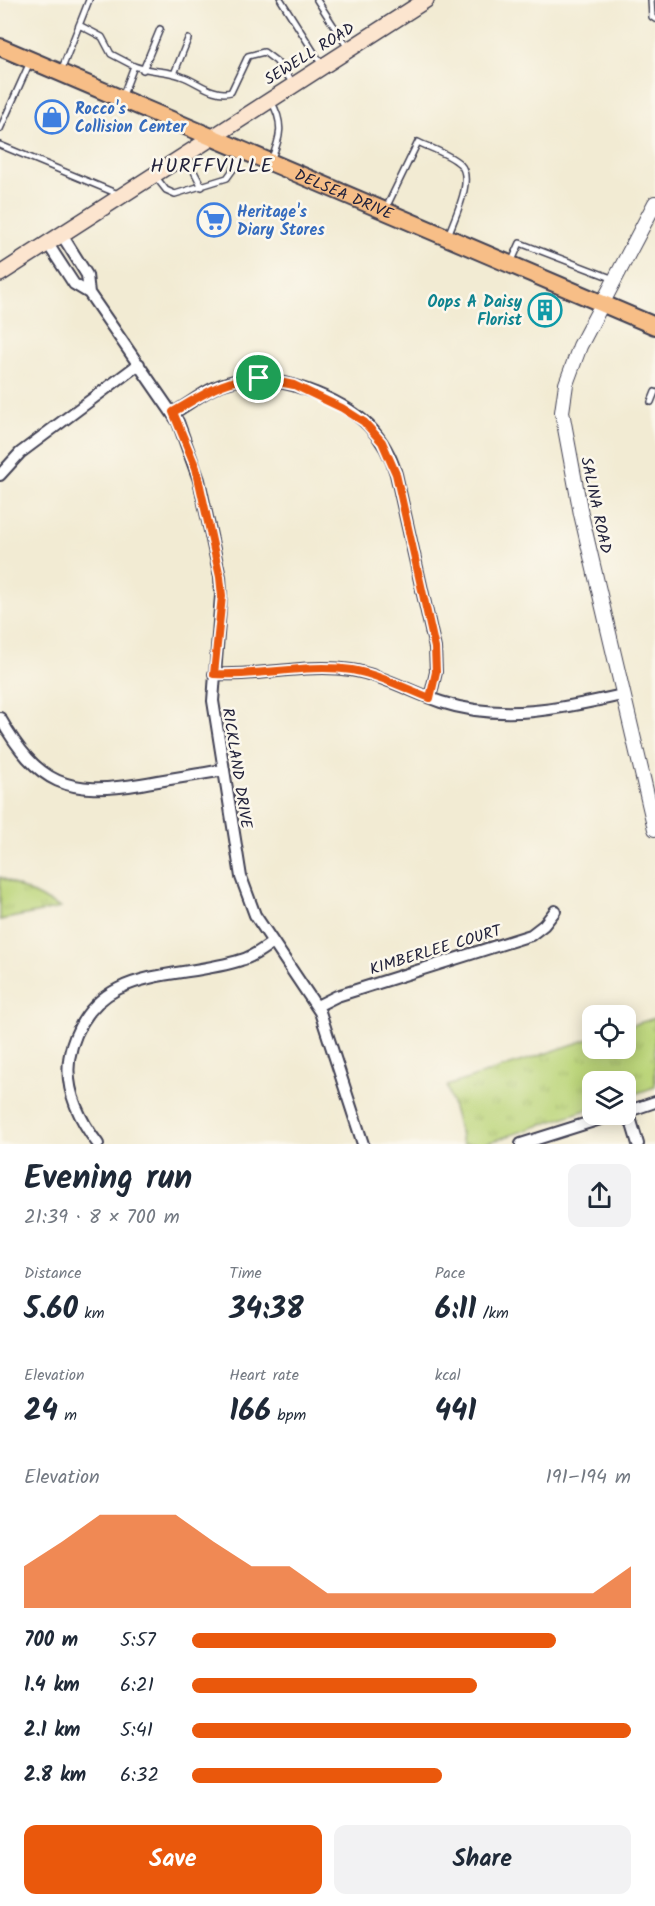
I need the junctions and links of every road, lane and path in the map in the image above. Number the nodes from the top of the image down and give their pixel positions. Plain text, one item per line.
1 (89, 0) edge
2 (281, 0) edge
3 (317, 0) edge
4 (426, 0) edge
5 (651, 0) edge
6 (655, 19) edge
7 (79, 25) junction
8 (160, 29) dead end
9 (188, 39) dead end
10 (0, 47) edge
11 (349, 49) junction
12 (31, 60) junction
13 (134, 66) junction
14 (322, 66) junction
15 (143, 70) junction
16 (60, 73) junction
17 (174, 74) junction
18 (294, 84) junction
19 (122, 99) junction
20 (270, 100) junction
21 (0, 129) edge
22 (211, 137) junction
23 (0, 145) edge
24 (246, 152) junction
25 (185, 155) junction
26 (270, 162) junction
27 (154, 175) junction
28 (202, 187) junction
29 (123, 196) junction
30 (655, 203) edge
31 (385, 211) junction
32 (62, 236) junction
33 (447, 237) junction
34 (48, 244) junction
35 (510, 264) junction
36 (0, 274) edge
37 (614, 279) junction
38 (89, 293) junction
39 (601, 303) junction
40 (655, 326) edge
41 (139, 364) junction
42 (655, 392) edge
43 (651, 402) dead end
44 (173, 412) junction
45 (0, 475) edge
46 (214, 674) junction
47 (622, 695) junction
48 (430, 698) junction
49 (0, 718) edge
50 (223, 770) junction
51 (655, 829) edge
52 (555, 911) dead end
53 (273, 942) junction
54 (317, 1006) junction
55 (655, 1102) edge
56 (636, 1108) edge
57 (582, 1125) edge
58 (631, 1125) edge
59 (98, 1144) edge
60 (363, 1144) edge
61 (521, 1144) edge
62 (638, 1144) edge

1 - 7 lane
2 - 14 lane
3 - 11 lane
4 - 11 main road, SEWELL ROAD
5 - 6 lane
7 - 13 lane
7 - 16 lane
8 - 15 lane
9 - 17 lane
10 - 12 main road, DELSEA DRIVE
11 - 14 main road, SEWELL ROAD
12 - 16 main road, DELSEA DRIVE
12 - 21 lane
13 - 15 lane
13 - 19 lane
14 - 18 main road, SEWELL ROAD
15 - 17 lane
16 - 19 main road, DELSEA DRIVE
17 - 18 lane
18 - 20 main road, SEWELL ROAD
19 - 22 main road, DELSEA DRIVE
20 - 22 main road, SEWELL ROAD
20 - 26 lane
22 - 24 main road, DELSEA DRIVE
22 - 25 main road, SEWELL ROAD
23 - 29 lane
24 - 26 main road, DELSEA DRIVE
24 - 28 lane
25 - 27 main road, SEWELL ROAD
25 - 28 lane
26 - 31 main road, DELSEA DRIVE
27 - 28 lane
27 - 29 main road, SEWELL ROAD
29 - 32 main road, SEWELL ROAD
30 - 37 street, SALINA ROAD
31 - 33 main road, DELSEA DRIVE
31 - 33 lane
32 - 34 main road, SEWELL ROAD
32 - 38 street, RICKLAND DRIVE
33 - 35 main road, DELSEA DRIVE
34 - 36 main road, SEWELL ROAD
34 - 38 street, RICKLAND DRIVE
35 - 37 lane
35 - 39 main road, DELSEA DRIVE
37 - 39 street, SALINA ROAD
38 - 41 street, RICKLAND DRIVE
39 - 40 main road, DELSEA DRIVE
39 - 47 street, SALINA ROAD
41 - 44 street, RICKLAND DRIVE
41 - 45 street
42 - 43 lane
44 - 46 street, RICKLAND DRIVE
44 - 48 street
46 - 48 street
46 - 50 street, RICKLAND DRIVE
47 - 48 street
47 - 51 street, SALINA ROAD
49 - 50 street
50 - 53 street, RICKLAND DRIVE
52 - 54 street, KIMBERLEE COURT
53 - 54 street, RICKLAND DRIVE
53 - 59 street
54 - 60 street, RICKLAND DRIVE
55 - 56 street
57 - 61 street
58 - 62 street

